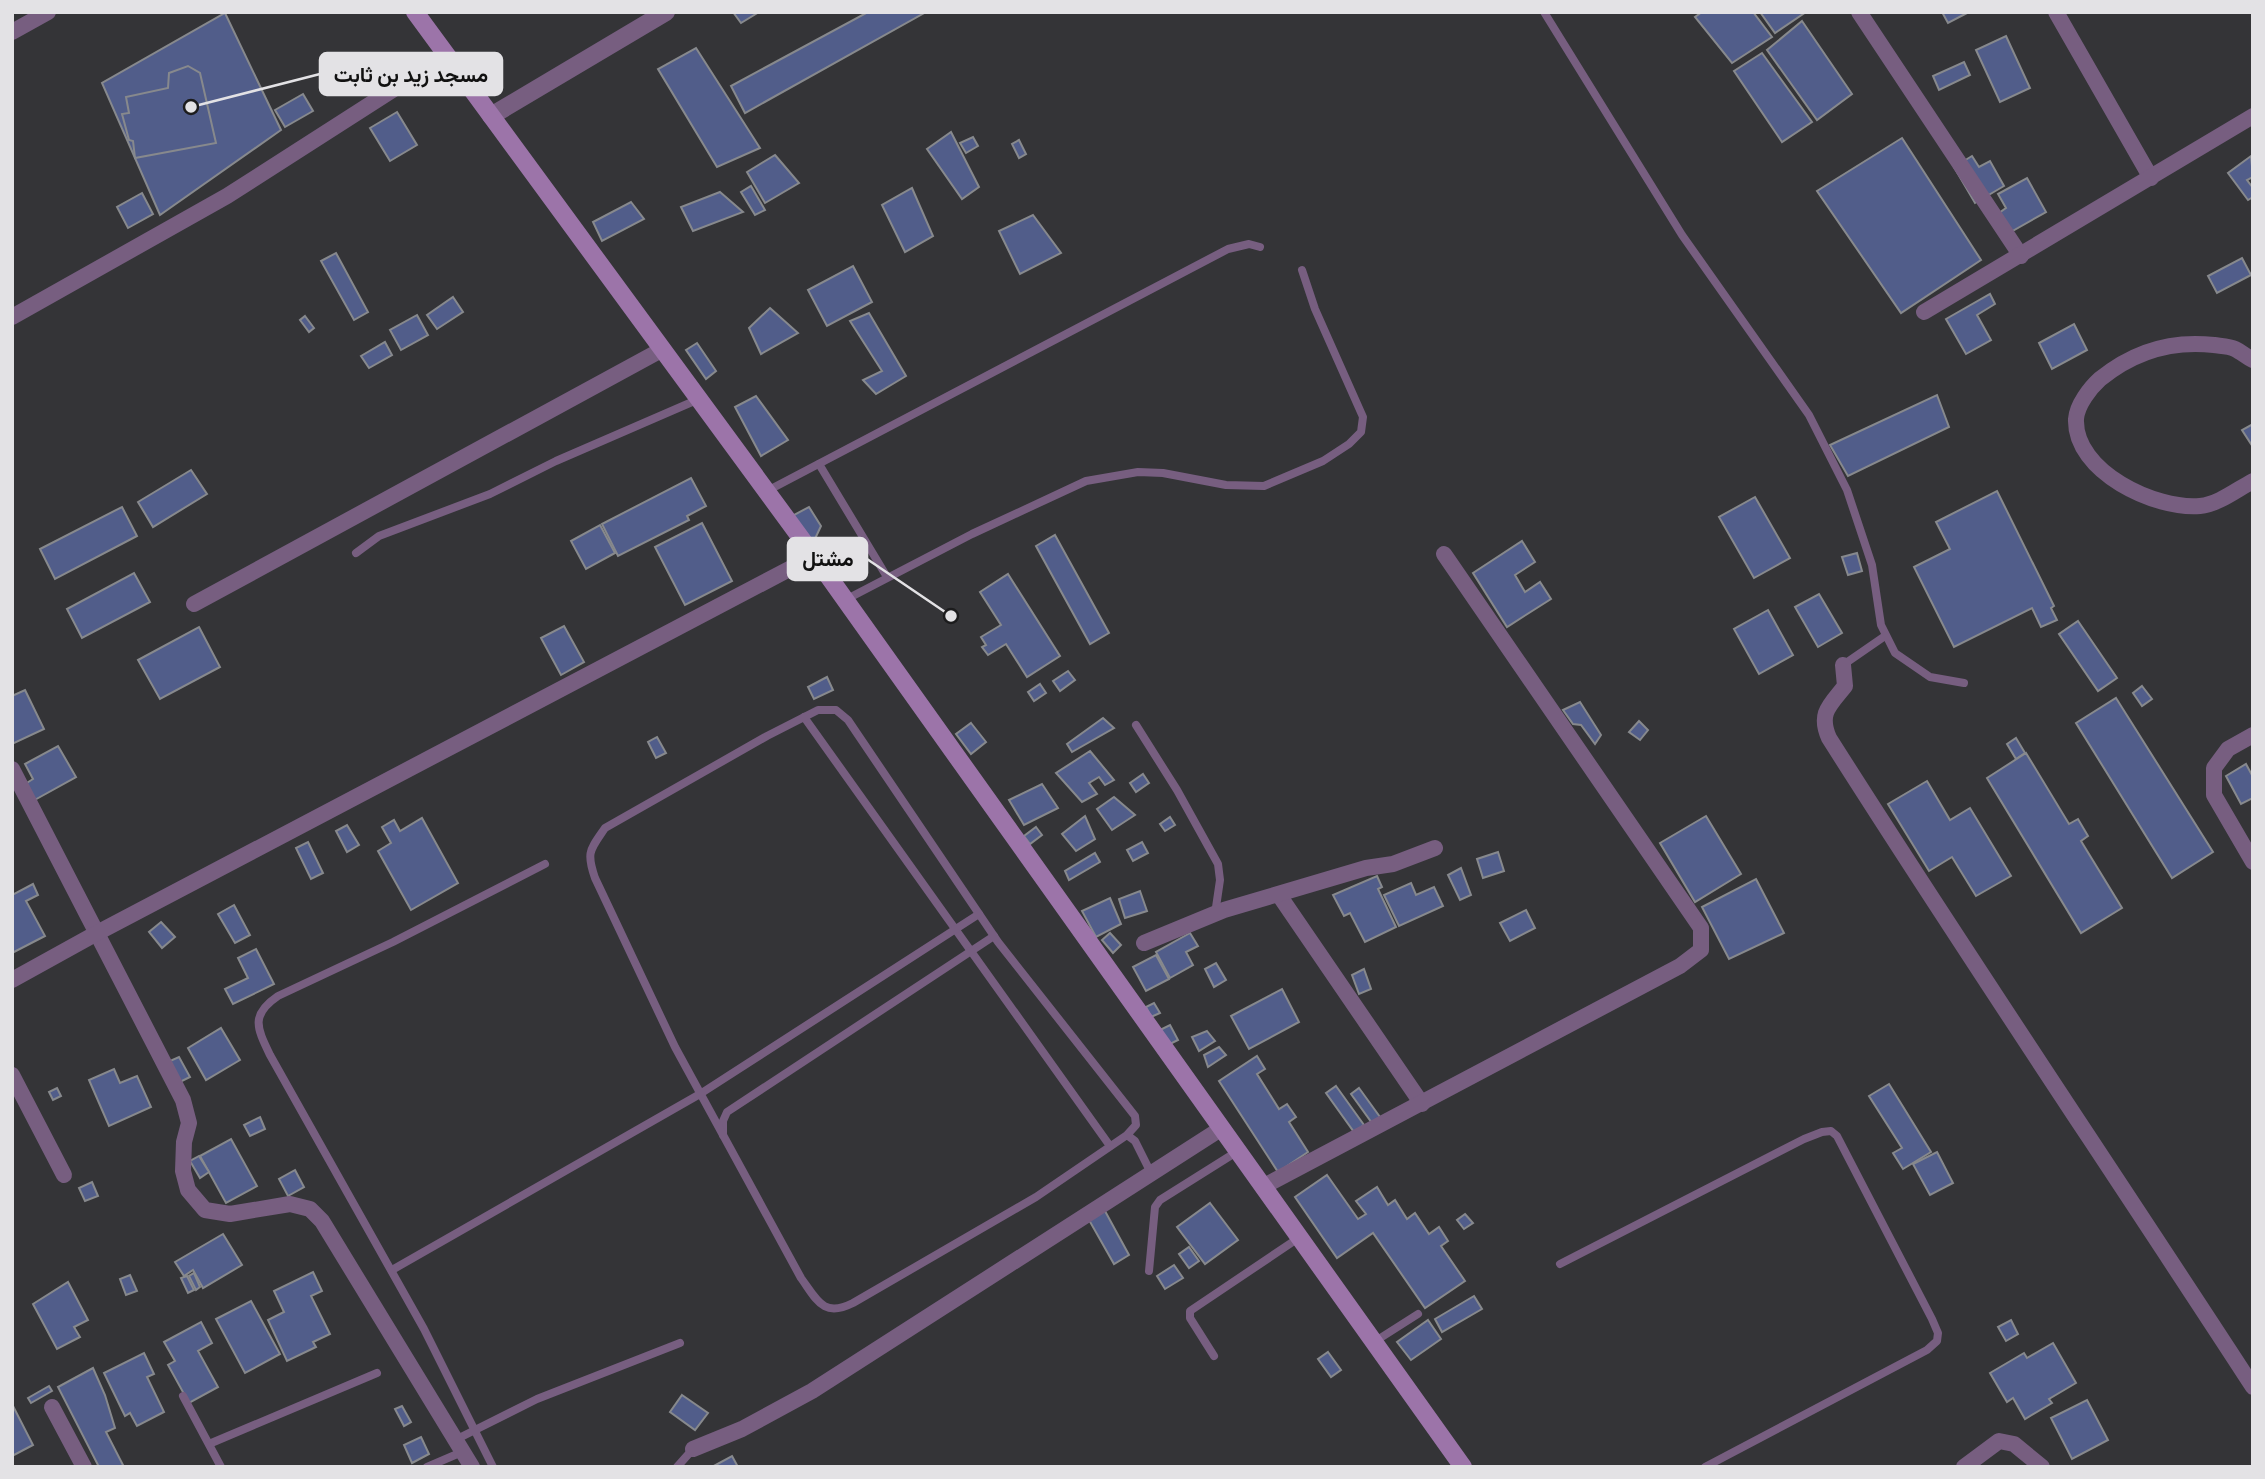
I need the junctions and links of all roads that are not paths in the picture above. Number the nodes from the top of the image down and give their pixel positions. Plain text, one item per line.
1 (48, 12) edge
2 (415, 12) edge
3 (666, 12) edge
4 (1545, 12) edge
5 (1859, 12) edge
6 (2056, 12) edge
7 (12, 32) edge
8 (447, 55) junction
9 (491, 116) junction
10 (2253, 116) edge
11 (2151, 178) junction
12 (1260, 247) dead end
13 (2021, 256) junction
14 (1302, 270) dead end
15 (1924, 312) dead end
16 (12, 317) edge
17 (663, 349) junction
18 (2253, 360) edge
19 (699, 398) junction
20 (819, 464) junction
21 (2253, 481) edge
22 (767, 491) junction
23 (356, 552) dead end
24 (1444, 554) dead end
25 (814, 556) junction
26 (887, 577) junction
27 (845, 600) junction
28 (194, 604) dead end
29 (1885, 636) junction
30 (1843, 665) joint
31 (1964, 684) dead end
32 (804, 717) junction
33 (1136, 725) dead end
34 (2253, 735) edge
35 (12, 769) edge
36 (1435, 848) dead end
37 (2253, 862) edge
38 (545, 864) dead end
39 (1279, 895) junction
40 (979, 914) junction
41 (1215, 914) junction
42 (956, 929) junction
43 (97, 933) junction
44 (994, 936) junction
45 (1144, 943) dead end
46 (972, 951) junction
47 (12, 980) edge
48 (12, 1075) edge
49 (700, 1094) junction
50 (1422, 1104) junction
51 (1222, 1128) junction
52 (1127, 1135) junction
53 (723, 1137) junction
54 (1110, 1146) junction
55 (1238, 1151) junction
56 (1151, 1173) junction
57 (64, 1175) dead end
58 (1264, 1186) junction
59 (1300, 1237) junction
60 (1560, 1264) dead end
61 (392, 1270) junction
62 (1149, 1271) dead end
63 (1418, 1314) dead end
64 (1374, 1342) junction
65 (680, 1343) dead end
66 (1214, 1356) dead end
67 (377, 1373) dead end
68 (2253, 1387) edge
69 (183, 1396) dead end
70 (52, 1407) dead end
71 (475, 1430) junction
72 (209, 1444) junction
73 (459, 1446) junction
74 (693, 1449) joint
75 (84, 1467) edge
76 (221, 1467) edge
77 (427, 1467) edge
78 (471, 1467) edge
79 (493, 1467) edge
80 (677, 1467) edge
81 (1463, 1467) edge
82 (1704, 1467) edge
83 (1964, 1467) edge
84 (2042, 1467) edge

1 - 7 street
2 - 8 main road
3 - 9 street
4 - 29 lane
5 - 13 street
6 - 11 street
8 - 9 main road
8 - 16 street
9 - 17 main road
10 - 11 street
11 - 13 street
12 - 20 lane
13 - 15 street
14 - 26 lane
17 - 19 main road
17 - 28 street
18 - 21 street
19 - 22 main road
19 - 23 lane
20 - 22 lane
20 - 26 lane
22 - 25 main road
24 - 50 street
25 - 27 main road
25 - 43 street
26 - 27 lane
27 - 51 main road
29 - 30 lane
29 - 31 lane
30 - 68 street
32 - 40 lane
32 - 42 lane
32 - 49 lane
33 - 41 lane
34 - 37 street
35 - 43 street
36 - 39 street
38 - 61 lane
39 - 41 street
39 - 50 street
40 - 42 lane
40 - 44 lane
41 - 45 street
42 - 46 lane
42 - 49 lane
43 - 47 street
43 - 73 street
44 - 46 lane
44 - 52 lane
46 - 53 lane
46 - 54 lane
48 - 57 street
49 - 53 lane
49 - 61 lane
50 - 58 street
51 - 55 main road
51 - 56 street
52 - 54 lane
52 - 56 lane
53 - 54 lane
55 - 58 main road
55 - 62 lane
56 - 74 street
58 - 59 main road
59 - 64 main road
59 - 66 lane
60 - 82 lane
61 - 71 lane
63 - 64 lane
64 - 81 main road
65 - 71 lane
67 - 72 lane
69 - 72 lane
70 - 75 street
71 - 73 lane
71 - 79 lane
72 - 76 lane
73 - 77 lane
73 - 78 street
74 - 80 lane
83 - 84 street

